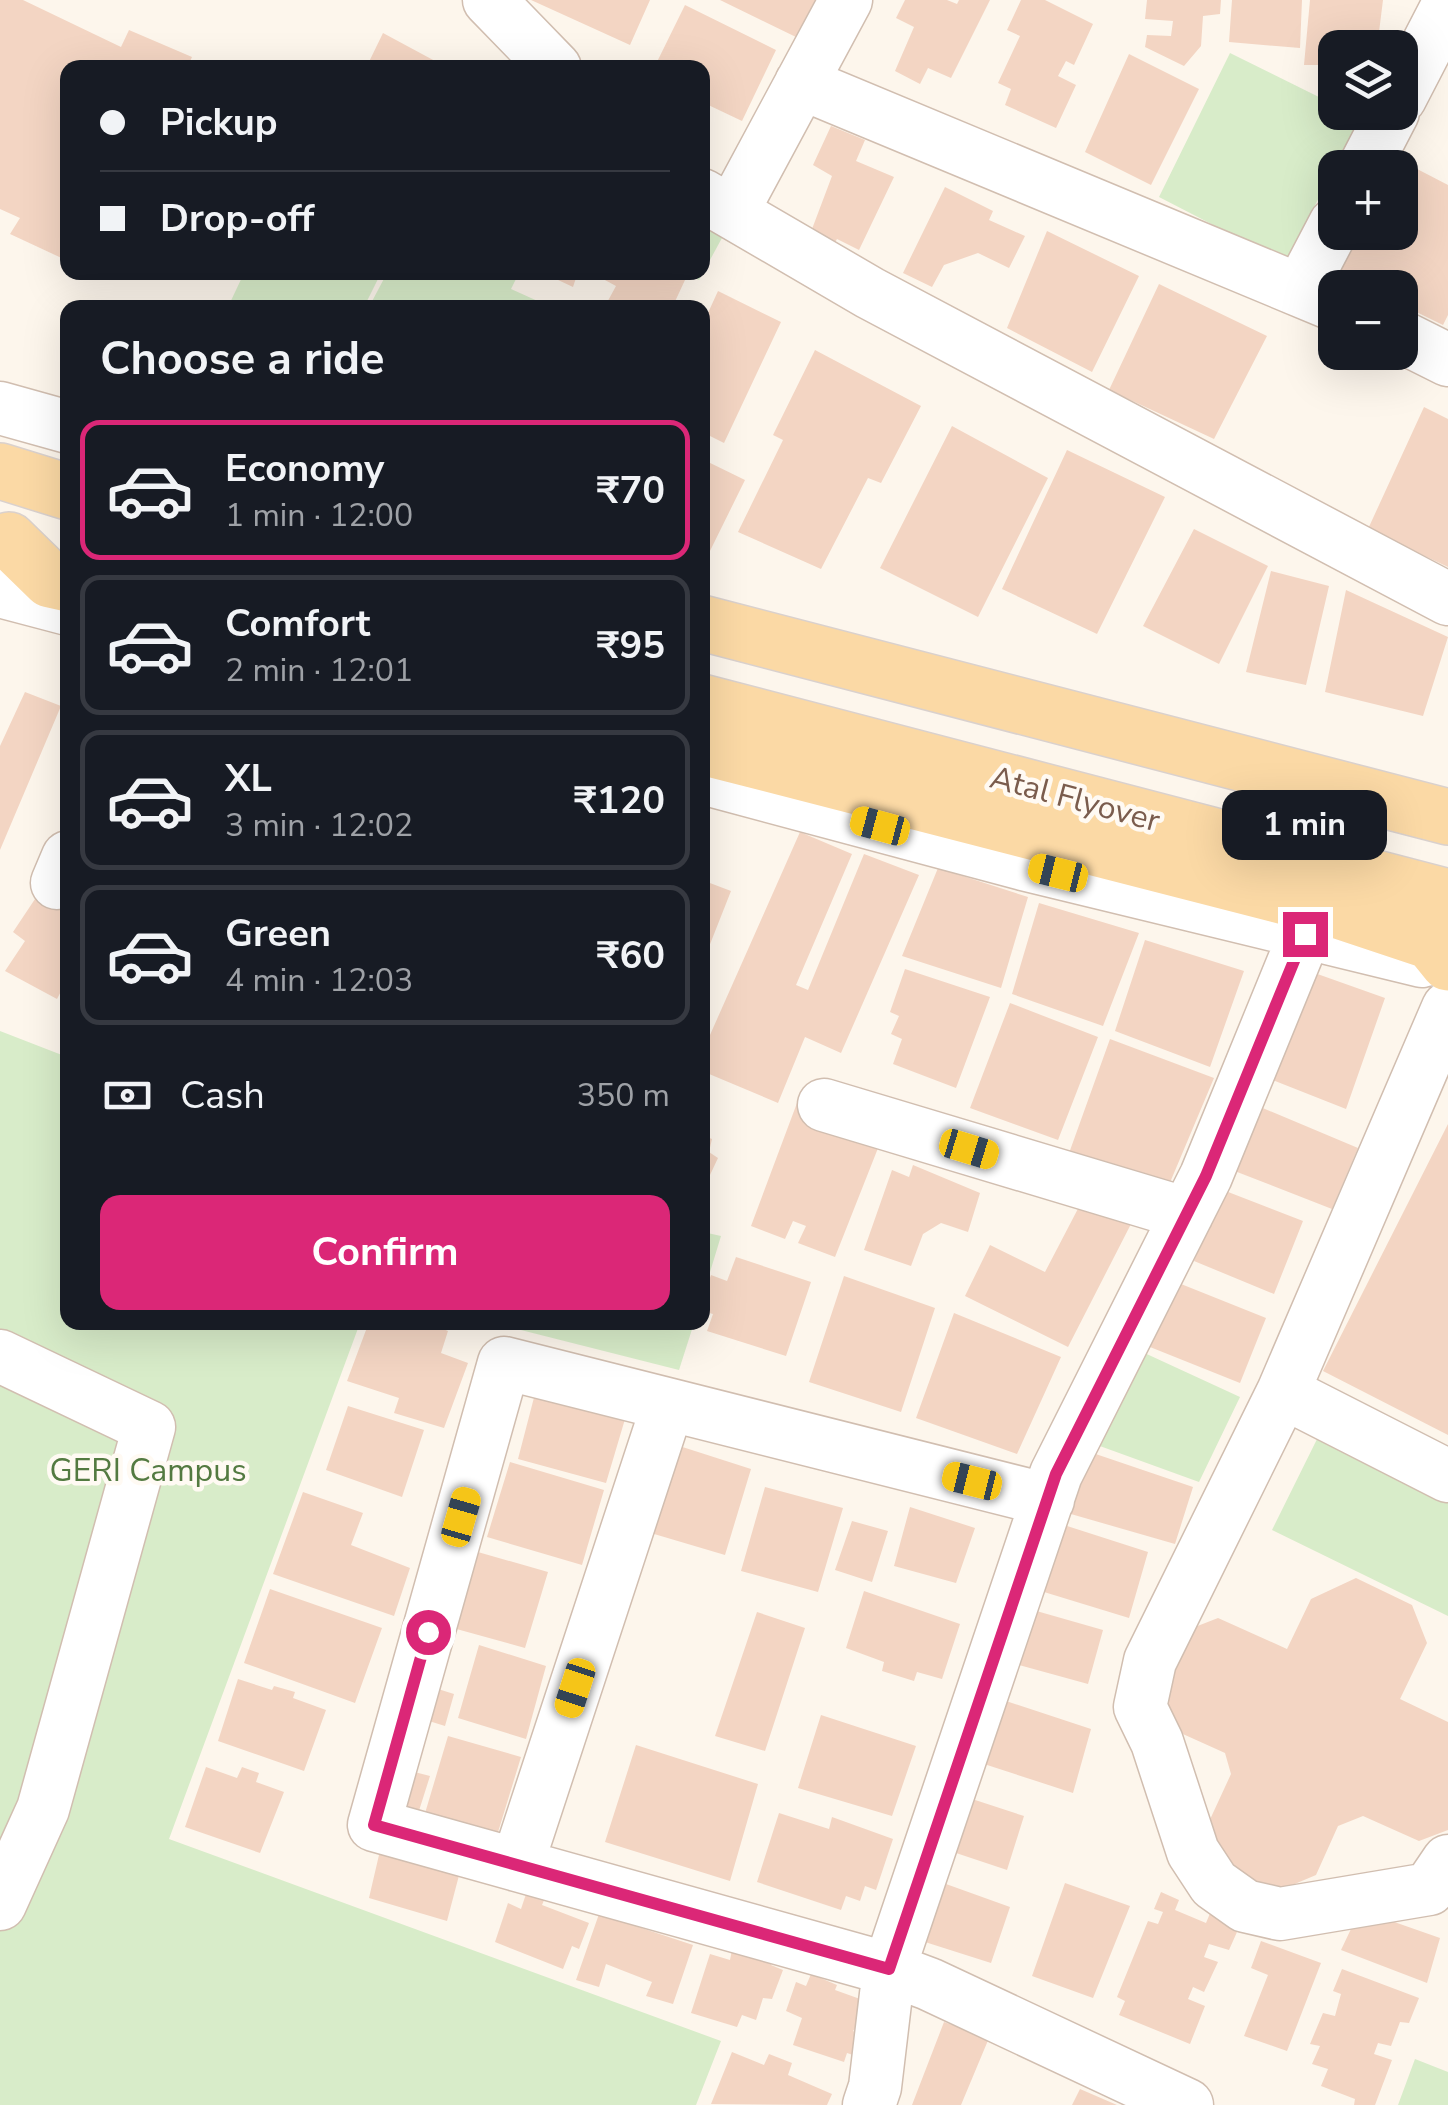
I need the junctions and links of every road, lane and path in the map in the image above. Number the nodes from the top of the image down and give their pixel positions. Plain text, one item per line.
1 (488, 0) edge
2 (846, 0) edge
3 (1448, 6) edge
4 (547, 60) edge
5 (1418, 64) edge
6 (801, 84) junction
7 (717, 204) edge
8 (1318, 297) edge
9 (1418, 345) edge
10 (1448, 360) edge
11 (0, 408) edge
12 (60, 424) edge
13 (60, 555) edge
14 (3, 556) edge
15 (60, 582) edge
16 (710, 599) edge
17 (1448, 600) edge
18 (60, 602) edge
19 (710, 625) edge
20 (710, 655) edge
21 (710, 705) edge
22 (710, 749) edge
23 (710, 780) edge
24 (1446, 818) edge
25 (1305, 934) junction
26 (1439, 941) edge
27 (1448, 1008) edge
28 (824, 1105) dead end
29 (1187, 1214) junction
30 (0, 1356) edge
31 (1283, 1392) junction
32 (668, 1405) junction
33 (1448, 1476) edge
34 (1048, 1500) junction
35 (1448, 1860) edge
36 (517, 1865) junction
37 (0, 1904) edge
38 (889, 1969) junction
39 (1172, 2102) edge
40 (868, 2105) edge

1 - 4 street
2 - 6 street
3 - 5 street
6 - 7 street
6 - 8 street
7 - 17 street
9 - 10 street
11 - 12 street
13 - 14 main road
14 - 15 main road
14 - 18 street
16 - 24 street
19 - 24 main road
20 - 24 main road, Atal Flyover
21 - 26 main road, Atal Flyover
22 - 26 main road
23 - 25 street
25 - 26 street
25 - 29 street
27 - 31 street
28 - 29 street
29 - 34 street
30 - 37 street
31 - 33 street
31 - 35 street
32 - 34 street
32 - 36 street
32 - 36 street
34 - 38 street
36 - 38 street
38 - 39 street
38 - 40 street

